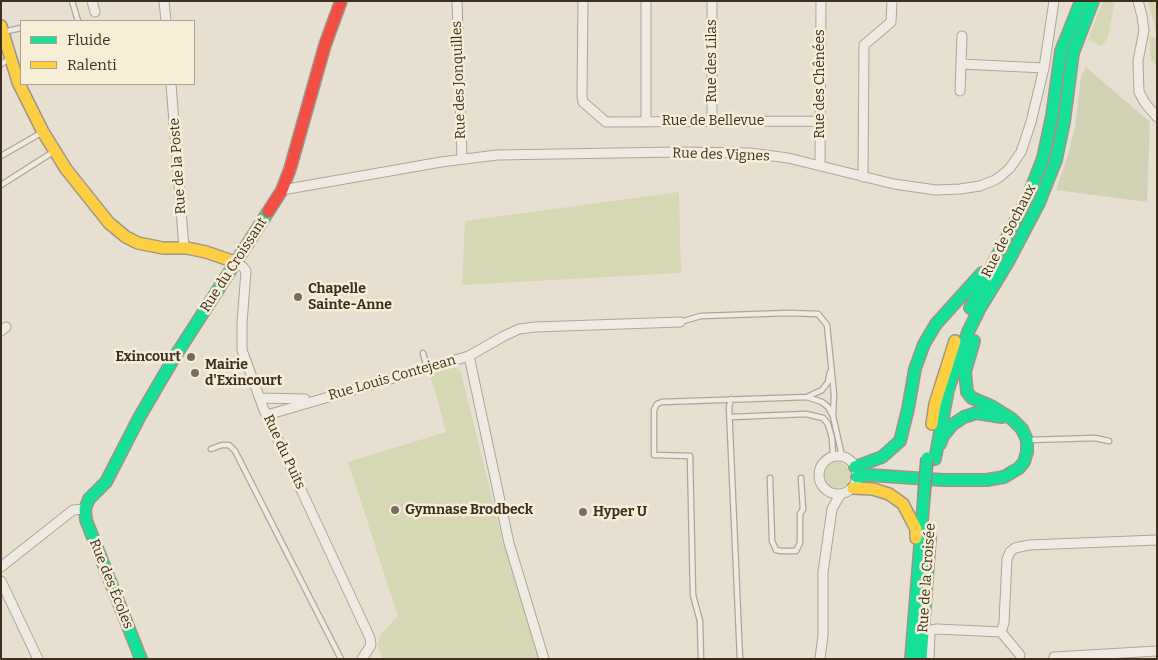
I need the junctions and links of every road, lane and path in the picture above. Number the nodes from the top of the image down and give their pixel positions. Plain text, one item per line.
1 (72, 1) edge
2 (92, 1) edge
3 (164, 1) edge
4 (341, 1) edge
5 (457, 1) edge
6 (583, 1) edge
7 (646, 1) edge
8 (712, 1) edge
9 (821, 1) edge
10 (892, 1) edge
11 (1054, 1) edge
12 (1081, 1) edge
13 (1093, 1) edge
14 (1138, 1) edge
15 (95, 12) dead end
16 (78, 20) edge
17 (166, 20) edge
18 (20, 28) edge
19 (2, 30) edge
20 (962, 36) dead end
21 (6, 61) edge
22 (961, 64) junction
23 (1044, 68) junction
24 (171, 85) edge
25 (960, 91) dead end
26 (1157, 117) edge
27 (712, 121) junction
28 (820, 121) junction
29 (646, 122) junction
30 (43, 132) junction
31 (54, 151) junction
32 (1, 156) edge
33 (462, 160) junction
34 (820, 166) junction
35 (862, 177) junction
36 (1, 185) edge
37 (282, 190) junction
38 (184, 248) junction
39 (999, 251) junction
40 (235, 262) junction
41 (1008, 262) junction
42 (680, 322) joint
43 (423, 352) dead end
44 (469, 356) junction
45 (427, 368) junction
46 (831, 369) junction
47 (807, 397) junction
48 (260, 398) junction
49 (731, 399) junction
50 (315, 400) junction
51 (267, 414) junction
52 (833, 416) junction
53 (731, 417) junction
54 (1012, 419) junction
55 (1027, 440) junction
56 (1109, 441) dead end
57 (211, 449) dead end
58 (838, 456) junction
59 (931, 458) junction
60 (856, 472) junction
61 (770, 478) dead end
62 (801, 478) dead end
63 (853, 488) junction
64 (827, 492) junction
65 (840, 495) junction
66 (928, 496) junction
67 (85, 509) junction
68 (832, 509) junction
69 (1157, 540) edge
70 (1, 566) edge
71 (918, 566) junction
72 (1, 582) edge
73 (1001, 632) junction
74 (1157, 651) edge
75 (1020, 655) dead end
76 (1054, 657) dead end
77 (38, 659) edge
78 (141, 659) edge
79 (341, 659) edge
80 (362, 659) edge
81 (544, 659) edge
82 (701, 659) edge
83 (740, 659) edge
84 (820, 659) edge
85 (911, 659) edge
86 (921, 659) edge
87 (929, 659) edge

1 - 16 lane
2 - 15 street
3 - 17 street
4 - 37 main road, Rue du Croissant
5 - 33 street, Rue des Jonquilles
6 - 29 street, Rue de Bellevue
7 - 29 street
8 - 27 street, Rue des Lilas
9 - 28 street, Rue des Chênées
10 - 35 street
11 - 23 street, Rue des Vignes
12 - 39 main road, Rue de Sochaux
13 - 41 main road, Rue de Sochaux
14 - 26 street
18 - 19 lane
19 - 21 main road
20 - 22 street
21 - 30 main road
22 - 23 street
22 - 25 street
23 - 35 street, Rue des Vignes
24 - 38 street, Rue de la Poste
27 - 28 street, Rue de Bellevue
27 - 29 street, Rue de Bellevue
28 - 34 street, Rue des Chênées
30 - 31 main road
30 - 32 lane
31 - 36 lane
31 - 38 main road
33 - 34 street, Rue des Vignes
33 - 37 street, Rue des Vignes
34 - 35 street, Rue des Vignes
37 - 40 main road, Rue du Croissant
38 - 40 main road
39 - 59 main road, Rue de Sochaux
39 - 60 main road
40 - 48 street, Rue du Puits
40 - 67 main road, Rue du Croissant
41 - 54 main road
41 - 59 main road, Rue de Sochaux
42 - 44 street, Rue Louis Contejean
42 - 46 lane
43 - 45 lane
44 - 45 street, Rue Louis Contejean
44 - 81 street
45 - 50 street, Rue Louis Contejean
46 - 47 lane
46 - 52 lane
47 - 49 lane
47 - 52 lane
48 - 50 street, Rue Louis Contejean
48 - 51 street, Rue du Puits
49 - 53 lane
49 - 82 lane
50 - 51 street, Rue Louis Contejean
51 - 80 street, Rue du Puits
52 - 58 lane
53 - 58 lane
53 - 83 lane
54 - 55 main road
54 - 59 main road
55 - 56 lane
55 - 60 main road
57 - 79 lane
58 - 60 street
58 - 64 street
59 - 66 main road, bridge
60 - 63 street
61 - 62 lane
63 - 65 street
63 - 71 main road
64 - 65 street
64 - 68 street
65 - 68 street
66 - 71 main road
66 - 86 main road, Rue de la Croisée
67 - 70 street
67 - 78 main road, Rue des Écoles
68 - 84 street
69 - 73 street
71 - 85 main road
72 - 77 street
73 - 75 street
73 - 87 street
74 - 76 street

